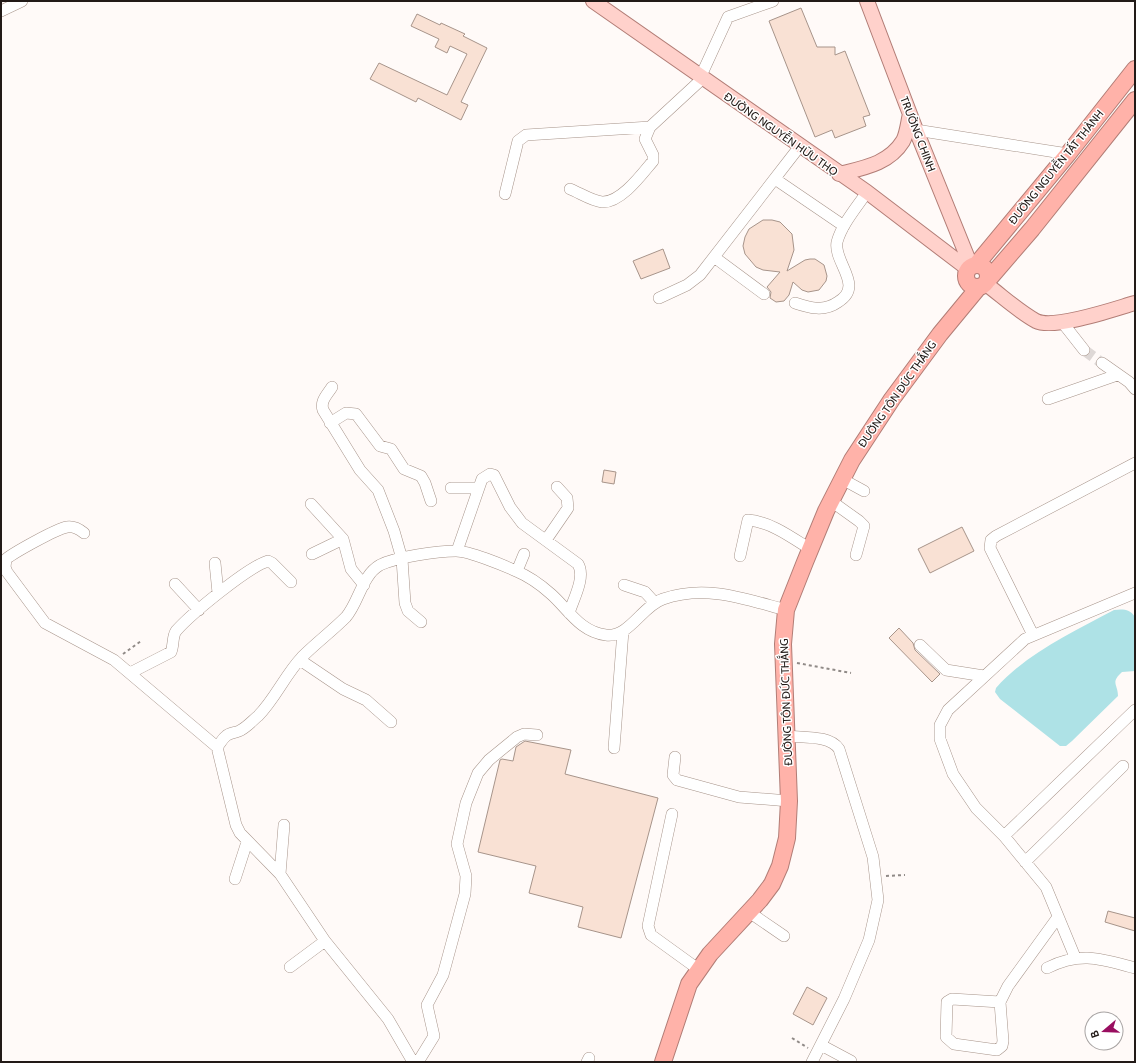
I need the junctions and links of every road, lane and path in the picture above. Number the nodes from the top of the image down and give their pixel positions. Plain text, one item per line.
1 (22, 1) edge
2 (593, 1) edge
3 (772, 1) edge
4 (868, 1) edge
5 (1, 11) edge
6 (1135, 69) edge
7 (701, 78) junction
8 (1135, 100) edge
9 (910, 114) junction
10 (650, 127) junction
11 (916, 130) junction
12 (800, 146) junction
13 (1068, 154) junction
14 (839, 174) junction
15 (775, 179) junction
16 (570, 189) dead end
17 (866, 192) junction
18 (505, 194) dead end
19 (844, 226) junction
20 (714, 257) junction
21 (972, 266) junction
22 (984, 284) junction
23 (764, 294) dead end
24 (659, 298) dead end
25 (795, 303) dead end
26 (1135, 303) edge
27 (1062, 322) junction
28 (1084, 350) tunnel mouth
29 (1102, 364) tunnel mouth
30 (1117, 376) junction
31 (332, 387) dead end
32 (1135, 389) edge
33 (1048, 399) dead end
34 (330, 423) junction
35 (1135, 463) edge
36 (842, 479) junction
37 (557, 487) dead end
38 (451, 488) dead end
39 (478, 488) junction
40 (864, 491) dead end
41 (431, 501) dead end
42 (831, 501) junction
43 (311, 504) dead end
44 (84, 533) dead end
45 (343, 539) junction
46 (546, 540) junction
47 (810, 549) junction
48 (457, 551) junction
49 (312, 554) dead end
50 (524, 554) dead end
51 (856, 555) dead end
52 (740, 556) dead end
53 (402, 559) junction
54 (215, 563) dead end
55 (517, 571) junction
56 (291, 582) dead end
57 (175, 584) dead end
58 (624, 584) dead end
59 (364, 585) junction
60 (218, 593) junction
61 (1135, 593) edge
62 (655, 603) junction
63 (199, 610) junction
64 (786, 610) junction
65 (568, 613) junction
66 (422, 622) dead end
67 (623, 631) junction
68 (1033, 635) junction
69 (141, 641) dead end
70 (920, 644) dead end
71 (114, 660) junction
72 (300, 660) junction
73 (783, 660) junction
74 (130, 673) junction
75 (851, 673) dead end
76 (984, 676) junction
77 (1135, 710) edge
78 (392, 722) dead end
79 (537, 735) dead end
80 (788, 736) junction
81 (217, 747) junction
82 (614, 748) dead end
83 (675, 756) dead end
84 (1123, 766) dead end
85 (789, 801) junction
86 (672, 814) dead end
87 (284, 825) dead end
88 (1004, 836) junction
89 (247, 842) junction
90 (1025, 862) junction
91 (280, 874) junction
92 (905, 875) dead end
93 (876, 876) junction
94 (235, 879) dead end
95 (749, 912) junction
96 (1058, 917) junction
97 (784, 936) dead end
98 (325, 941) junction
99 (1075, 957) junction
100 (290, 967) dead end
101 (1047, 968) dead end
102 (1135, 968) edge
103 (698, 969) junction
104 (1000, 1002) junction
105 (792, 1038) dead end
106 (817, 1053) edge
107 (852, 1060) dead end
108 (412, 1061) edge
109 (663, 1062) edge

1 - 5 street
2 - 7 main road, ĐƯỜNG NGUYỄN HỮU THỌ
3 - 7 street
4 - 9 main road, TRƯỜNG CHINH
6 - 13 highway, ĐƯỜNG NGUYỄN TẤT THÀNH
7 - 10 street
7 - 12 main road, ĐƯỜNG NGUYỄN HỮU THỌ
8 - 22 highway, ĐƯỜNG NGUYỄN TẤT THÀNH
9 - 11 main road, TRƯỜNG CHINH
9 - 14 main road
10 - 16 street
10 - 18 street
11 - 13 street
11 - 21 main road, TRƯỜNG CHINH
12 - 14 main road, ĐƯỜNG NGUYỄN HỮU THỌ
12 - 15 street
13 - 21 highway, ĐƯỜNG NGUYỄN TẤT THÀNH
14 - 17 main road, ĐƯỜNG NGUYỄN HỮU THỌ
15 - 19 street
15 - 20 street
17 - 19 street
17 - 21 main road, ĐƯỜNG NGUYỄN HỮU THỌ
19 - 25 street
20 - 23 street
20 - 24 street
21 - 22 highway
22 - 27 main road
22 - 36 highway, ĐƯỜNG TÔN ĐỨC THẮNG
26 - 27 main road
27 - 28 street
29 - 30 street
30 - 32 street
30 - 33 street
31 - 34 street
34 - 41 street
34 - 53 street
35 - 68 street
36 - 40 street
36 - 42 highway, ĐƯỜNG TÔN ĐỨC THẮNG
37 - 46 street
38 - 39 street
39 - 46 street
39 - 48 street
42 - 47 highway, ĐƯỜNG TÔN ĐỨC THẮNG
42 - 51 street
43 - 45 street
44 - 71 street
45 - 49 street
45 - 59 street
46 - 65 street
47 - 52 street
47 - 64 highway, ĐƯỜNG TÔN ĐỨC THẮNG
48 - 53 street
48 - 55 street
50 - 55 street
53 - 59 street
53 - 66 street
54 - 60 street
55 - 65 street
56 - 60 street
57 - 63 street
58 - 62 street
59 - 72 street
60 - 63 street
61 - 68 street
62 - 64 street
62 - 67 street
63 - 74 street
64 - 73 highway, ĐƯỜNG TÔN ĐỨC THẮNG
65 - 67 street
67 - 82 street
68 - 76 street
69 - 71 path
70 - 76 street
71 - 74 street
72 - 78 street
72 - 81 street
73 - 75 path
73 - 80 highway, ĐƯỜNG TÔN ĐỨC THẮNG
74 - 81 street
76 - 88 street
77 - 88 street
79 - 108 street
80 - 85 highway, ĐƯỜNG TÔN ĐỨC THẮNG
80 - 93 street
81 - 89 street
83 - 85 street
84 - 90 street
85 - 95 highway, ĐƯỜNG TÔN ĐỨC THẮNG
86 - 103 street
87 - 91 street
88 - 90 street
89 - 91 street
89 - 94 street
90 - 96 street
91 - 98 street
92 - 93 path
93 - 106 street
95 - 97 street
95 - 103 highway, ĐƯỜNG TÔN ĐỨC THẮNG
96 - 99 street
96 - 104 street
98 - 100 street
98 - 108 street
99 - 101 street
99 - 102 street
103 - 109 highway, ĐƯỜNG TÔN ĐỨC THẮNG
104 - 104 street
105 - 106 path
106 - 107 street

